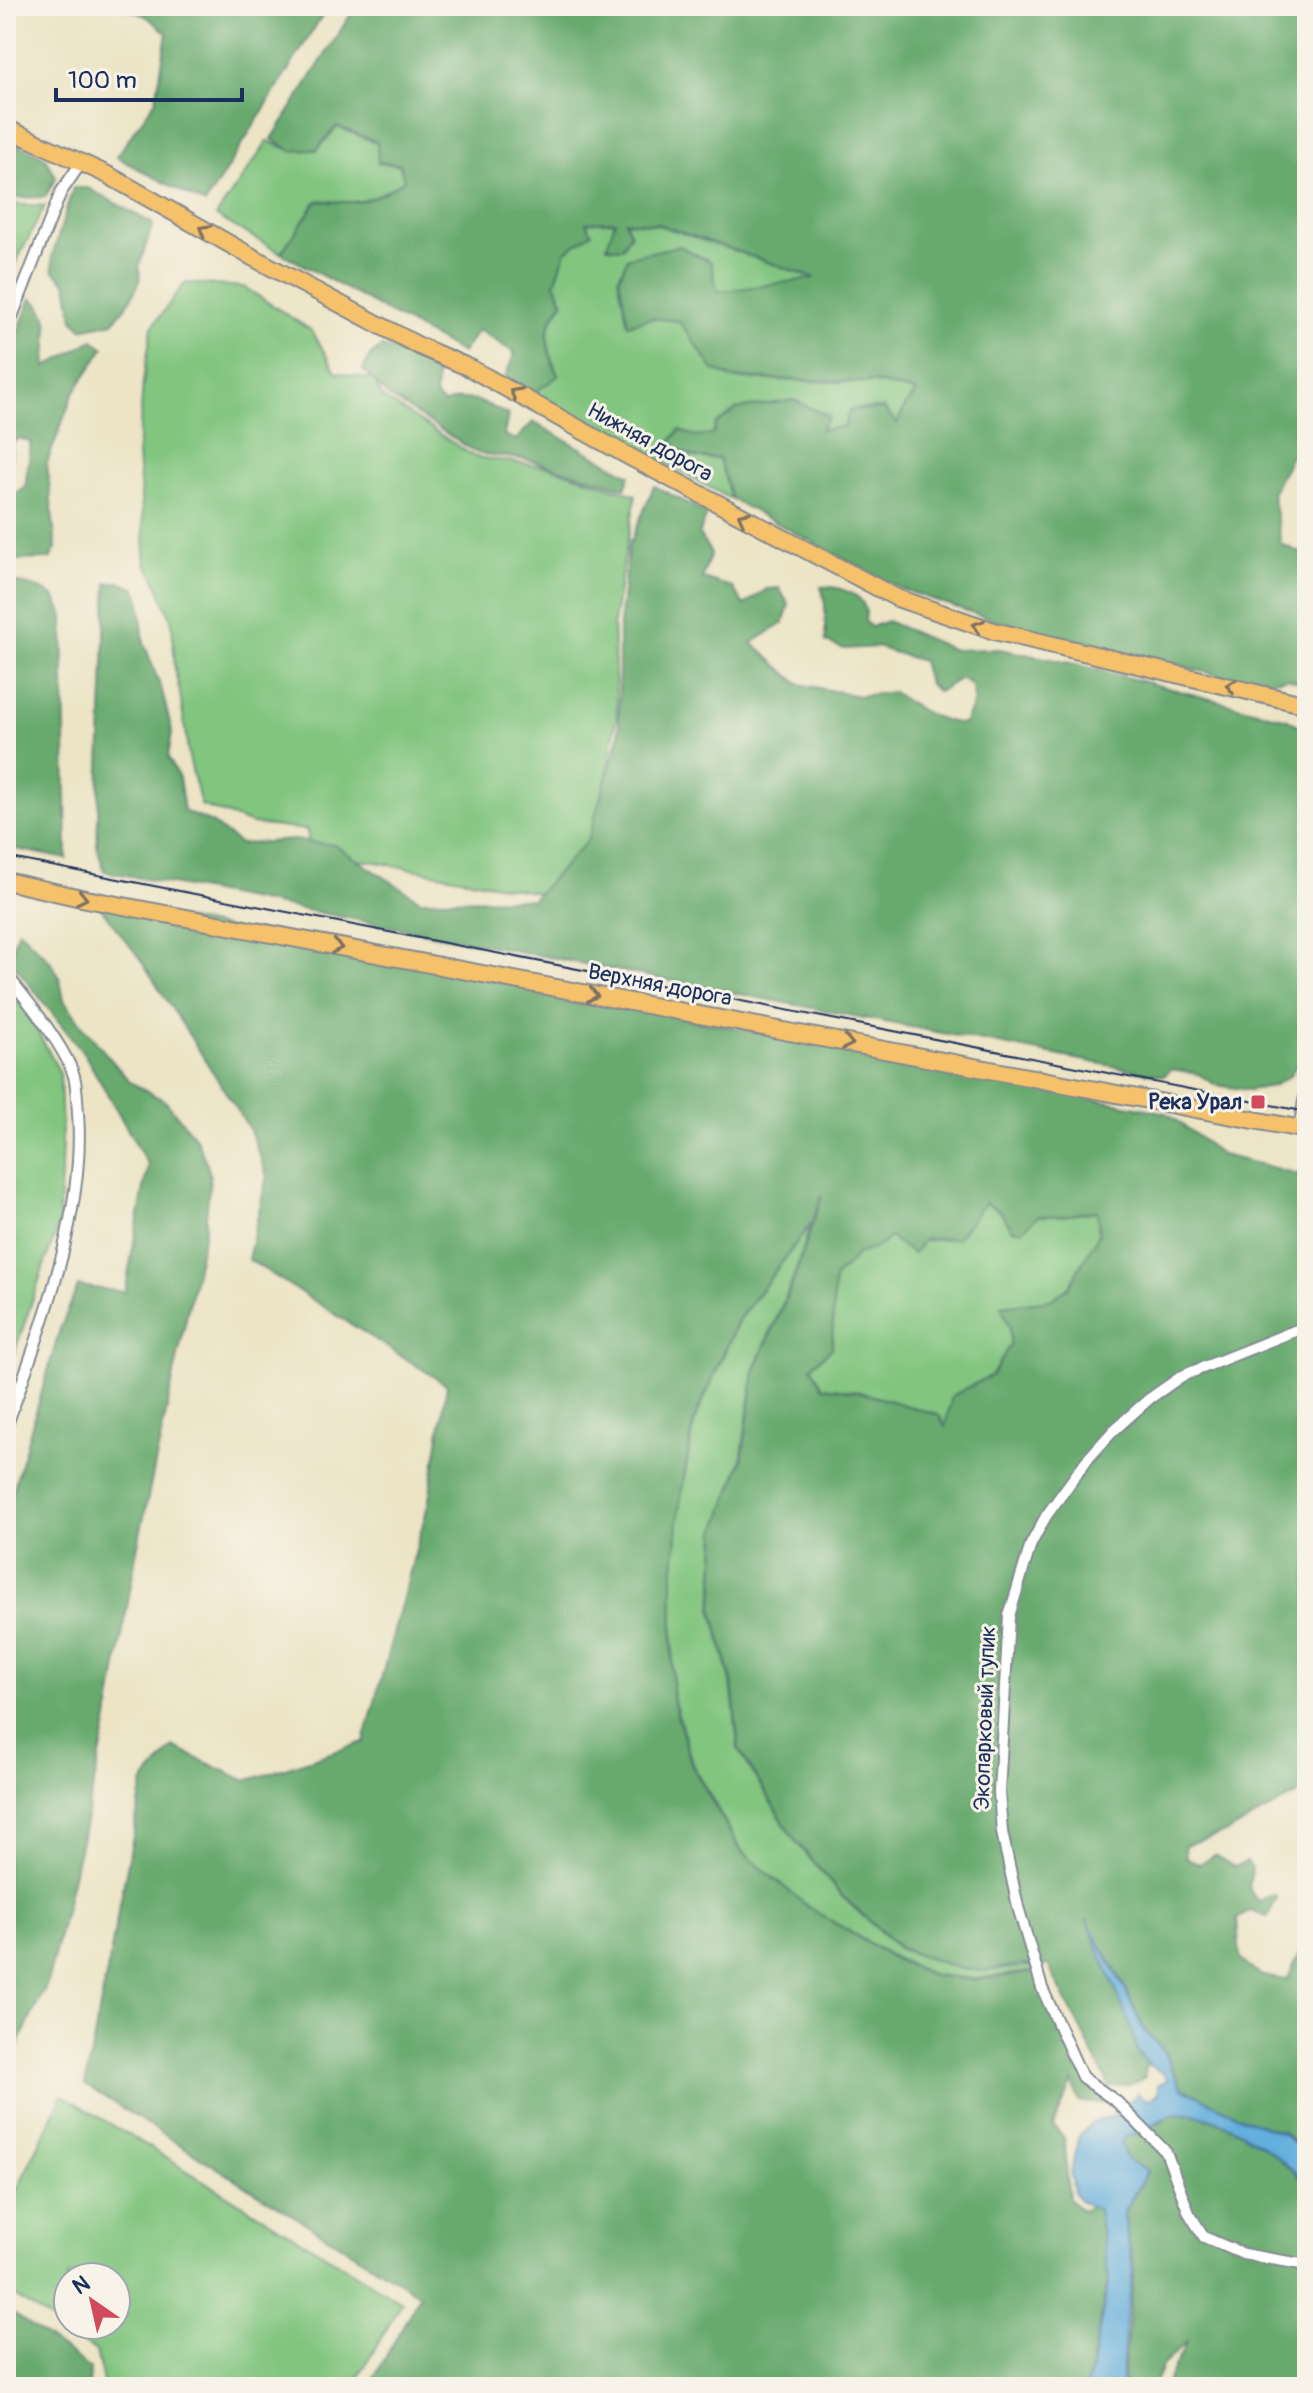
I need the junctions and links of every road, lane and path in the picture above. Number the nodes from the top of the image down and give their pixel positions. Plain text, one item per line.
1 (6, 128) edge
2 (81, 163) junction
3 (6, 332) edge
4 (1307, 705) edge
5 (6, 881) edge
6 (6, 974) edge
7 (1307, 1096) edge
8 (1304, 1130) edge
9 (1307, 1326) edge
10 (6, 1428) edge
11 (1307, 2265) edge

1 - 2 main road, Нижняя дорога
2 - 3 street
4 -> 2 main road, Нижняя дорога
5 -> 8 main road, Верхняя дорога
6 - 10 street
7 - 8 main road
9 - 11 street, Экопарковый тупик

